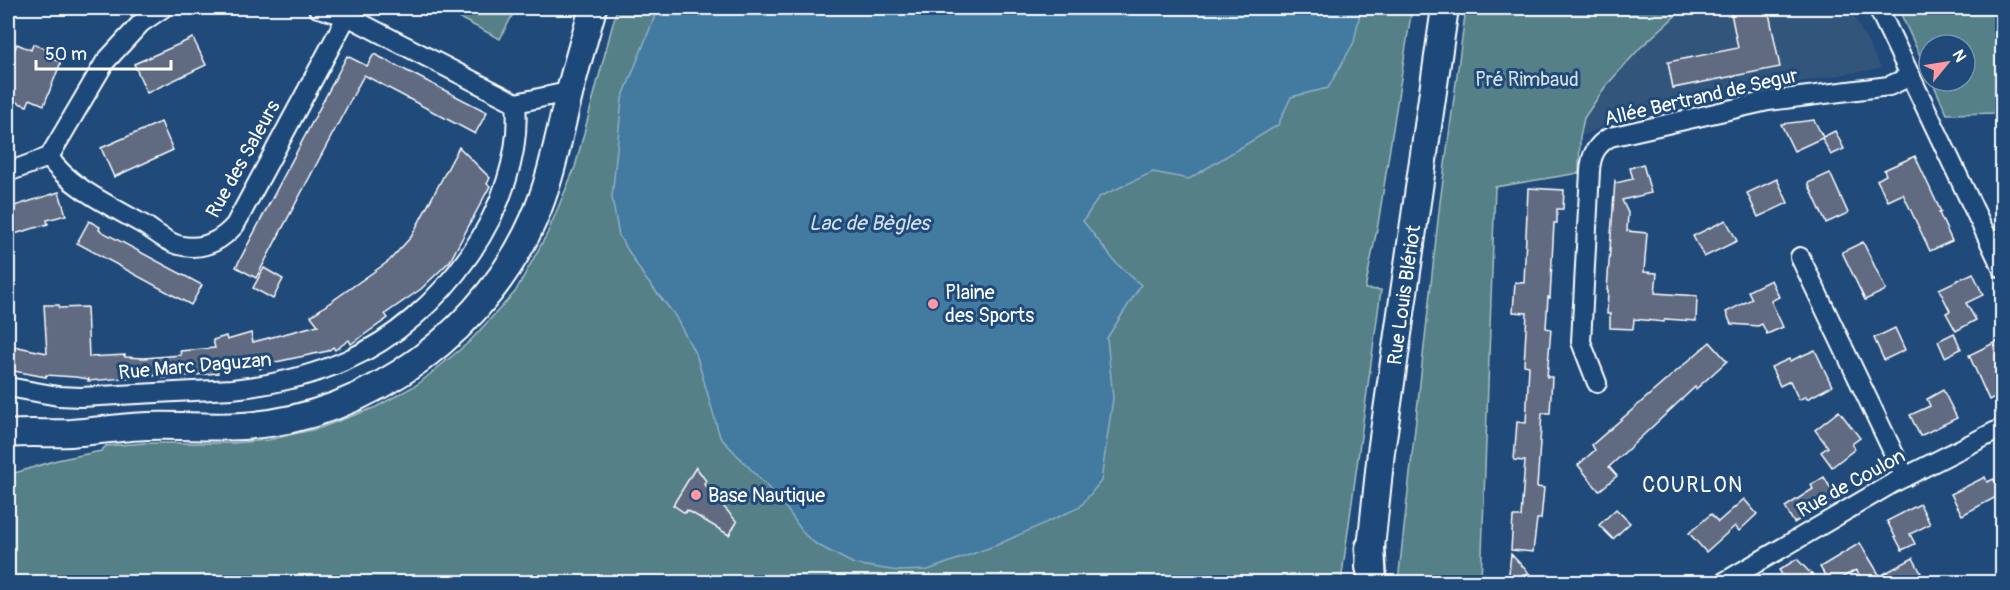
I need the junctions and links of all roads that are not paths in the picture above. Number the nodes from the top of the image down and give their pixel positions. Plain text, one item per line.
1 (163, 8) edge
2 (318, 8) edge
3 (593, 8) edge
4 (1445, 8) edge
5 (1878, 8) edge
6 (347, 16) junction
7 (1911, 76) junction
8 (568, 96) junction
9 (516, 103) junction
10 (49, 157) junction
11 (8, 172) edge
12 (1800, 257) dead end
13 (2002, 268) edge
14 (1597, 383) dead end
15 (8, 387) edge
16 (2002, 428) edge
17 (71, 433) junction
18 (8, 434) edge
19 (8, 449) edge
20 (1905, 477) junction
21 (1370, 548) joint
22 (1370, 582) edge
23 (1724, 582) edge

1 - 10 street
2 - 6 street
3 - 8 street
4 - 21 street, Rue Louis Blériot
5 - 7 street
6 - 9 street
6 - 10 street, Rue des Saleurs
7 - 13 street
7 - 14 street, Allée Bertrand de Segur
8 - 9 street
8 - 17 street
9 - 15 street, Rue Marc Daguzan
10 - 11 street
12 - 20 street
16 - 20 street, Rue de Coulon
17 - 18 street
17 - 19 street
20 - 23 street, Rue de Coulon
21 - 22 main road

